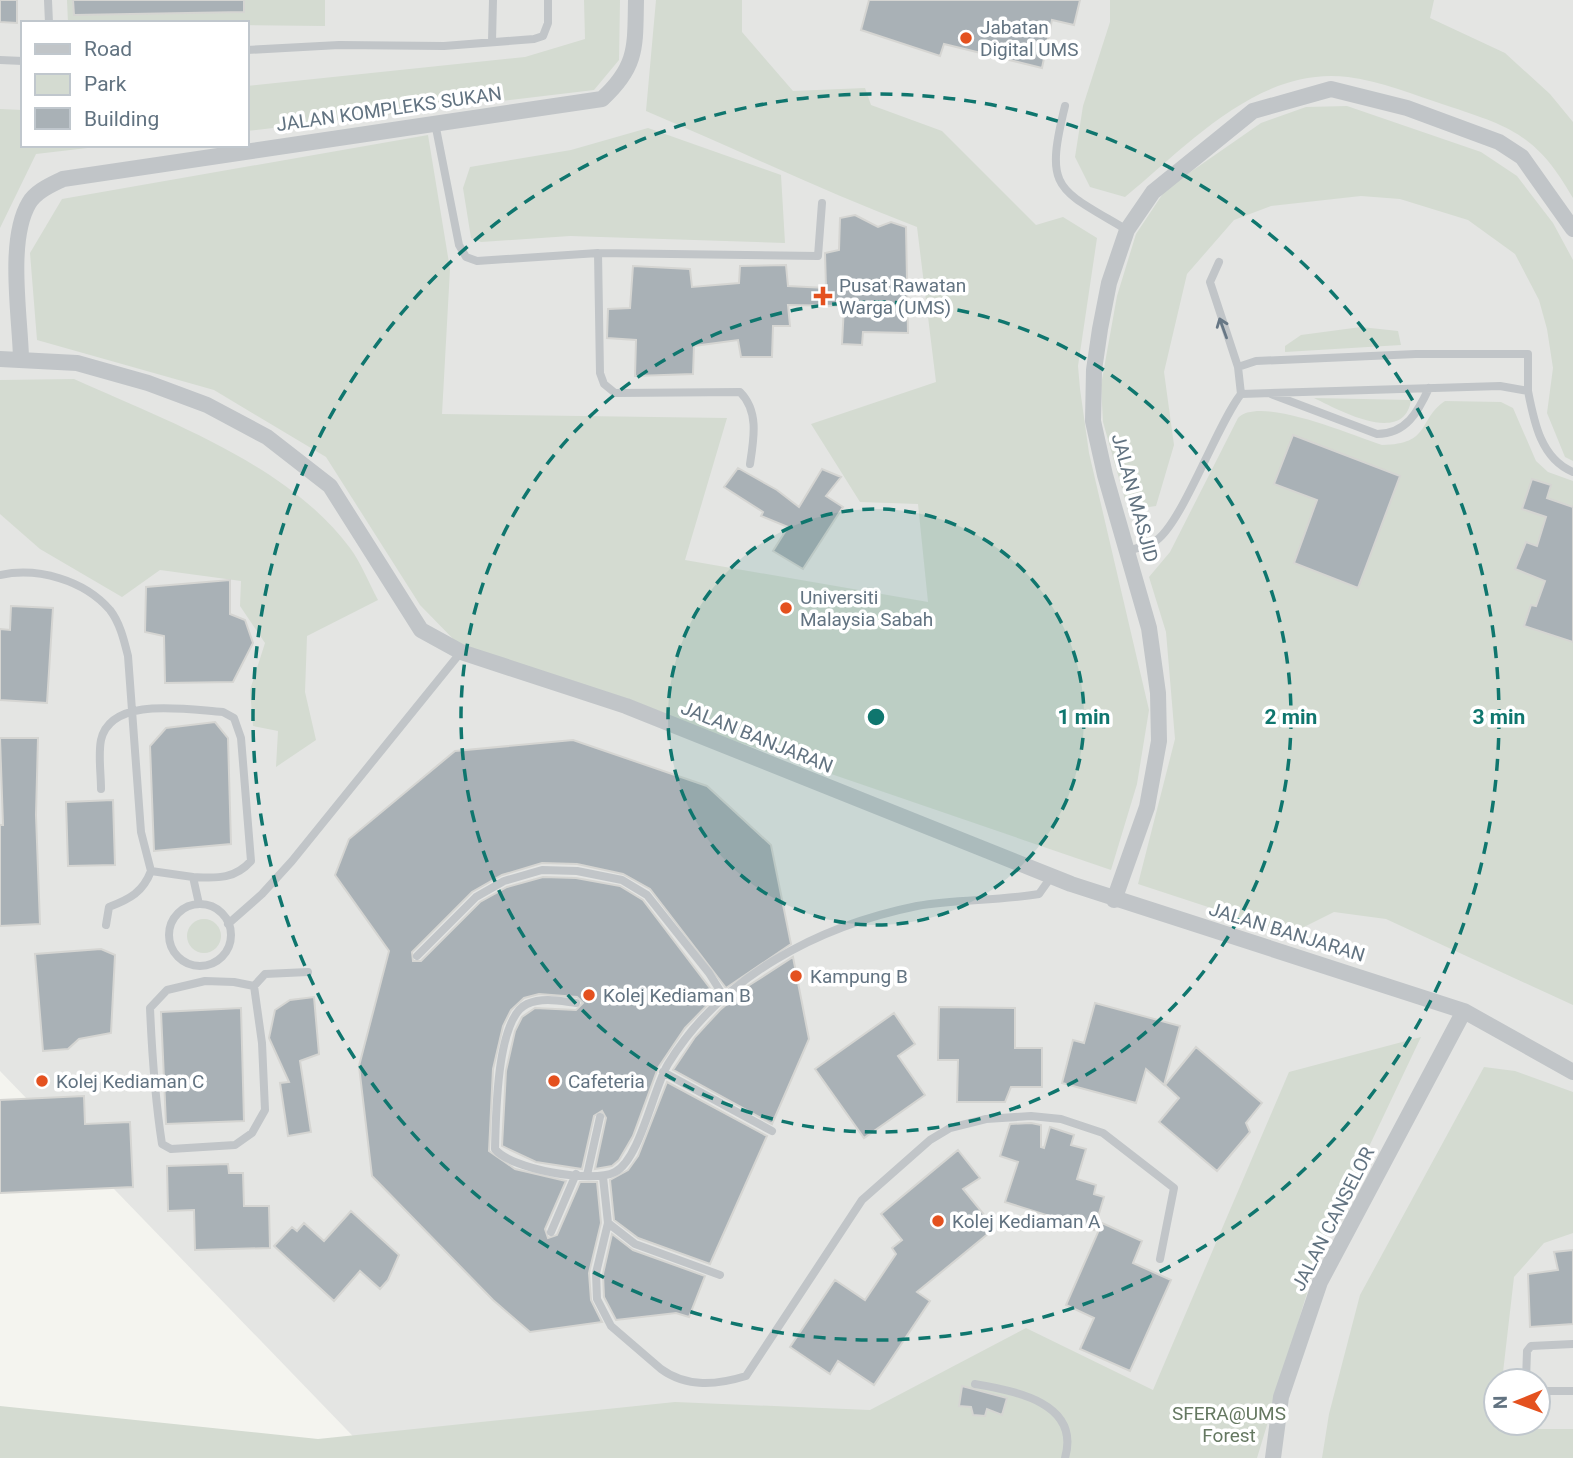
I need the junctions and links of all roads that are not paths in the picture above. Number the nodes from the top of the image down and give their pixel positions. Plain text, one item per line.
1 (48, 0) edge
2 (493, 0) edge
3 (548, 0) edge
4 (636, 0) edge
5 (49, 21) edge
6 (492, 41) junction
7 (248, 50) edge
8 (0, 60) edge
9 (21, 61) edge
10 (1065, 106) dead end
11 (435, 123) junction
12 (822, 203) dead end
13 (1573, 229) edge
14 (1127, 230) junction
15 (598, 253) junction
16 (1219, 262) dead end
17 (22, 358) junction
18 (0, 359) edge
19 (1238, 367) junction
20 (1429, 388) junction
21 (1528, 391) junction
22 (1265, 392) junction
23 (1241, 394) junction
24 (750, 464) dead end
25 (1573, 472) edge
26 (1128, 551) junction
27 (0, 575) edge
28 (461, 652) junction
29 (132, 709) junction
30 (101, 789) dead end
31 (151, 871) junction
32 (193, 877) junction
33 (1051, 877) junction
34 (1114, 900) junction
35 (199, 904) junction
36 (228, 923) junction
37 (106, 925) dead end
38 (417, 957) dead end
39 (204, 965) junction
40 (308, 972) dead end
41 (205, 981) junction
42 (254, 986) junction
43 (724, 997) junction
44 (576, 1003) dead end
45 (1465, 1012) junction
46 (663, 1072) junction
47 (1573, 1072) edge
48 (152, 1079) junction
49 (102, 1086) dead end
50 (600, 1117) dead end
51 (772, 1130) dead end
52 (576, 1174) junction
53 (587, 1175) junction
54 (603, 1177) junction
55 (608, 1223) junction
56 (551, 1231) dead end
57 (1160, 1259) dead end
58 (720, 1275) dead end
59 (1573, 1344) edge
60 (1526, 1367) edge
61 (975, 1384) dead end
62 (1552, 1391) edge
63 (1573, 1391) edge
64 (1065, 1458) edge
65 (1273, 1458) edge

1 - 5 lane
2 - 6 lane
3 - 6 lane
4 - 11 street, JALAN KOMPLEKS SUKAN
6 - 7 lane
8 - 9 lane
10 - 14 lane
11 - 15 lane
11 - 17 street, JALAN KOMPLEKS SUKAN
12 - 15 lane
13 - 14 street, JALAN MASJID
14 - 26 street, JALAN MASJID
15 - 24 lane
19 -> 16 lane
17 - 18 street, JALAN BANJARAN
17 - 28 street, JALAN BANJARAN
19 - 21 lane
19 - 23 lane
20 - 21 lane
20 - 22 lane
20 - 22 lane
21 - 25 lane
22 - 23 lane
23 - 26 lane
26 - 34 street, JALAN MASJID
27 - 29 lane
28 - 33 street, JALAN BANJARAN
28 - 36 lane
29 - 30 lane
29 - 31 lane
29 - 32 lane
31 - 32 lane
31 - 37 lane
32 - 35 lane
33 - 34 street, JALAN BANJARAN
33 - 43 lane
34 - 45 street, JALAN BANJARAN
35 - 36 lane
35 - 39 lane
36 - 39 lane
38 - 43 lane
39 - 41 lane
40 - 42 lane
41 - 42 lane
41 - 48 lane
42 - 48 lane
43 - 46 lane
44 - 52 lane
45 - 47 street, JALAN BANJARAN
45 - 65 street, JALAN CANSELOR
46 - 51 lane
46 - 54 lane
48 - 49 lane
50 - 53 lane
52 - 53 lane
52 - 56 lane
53 - 54 lane
54 - 55 lane
55 - 57 lane
55 - 58 lane
59 - 60 lane
61 - 64 lane
62 - 63 lane

